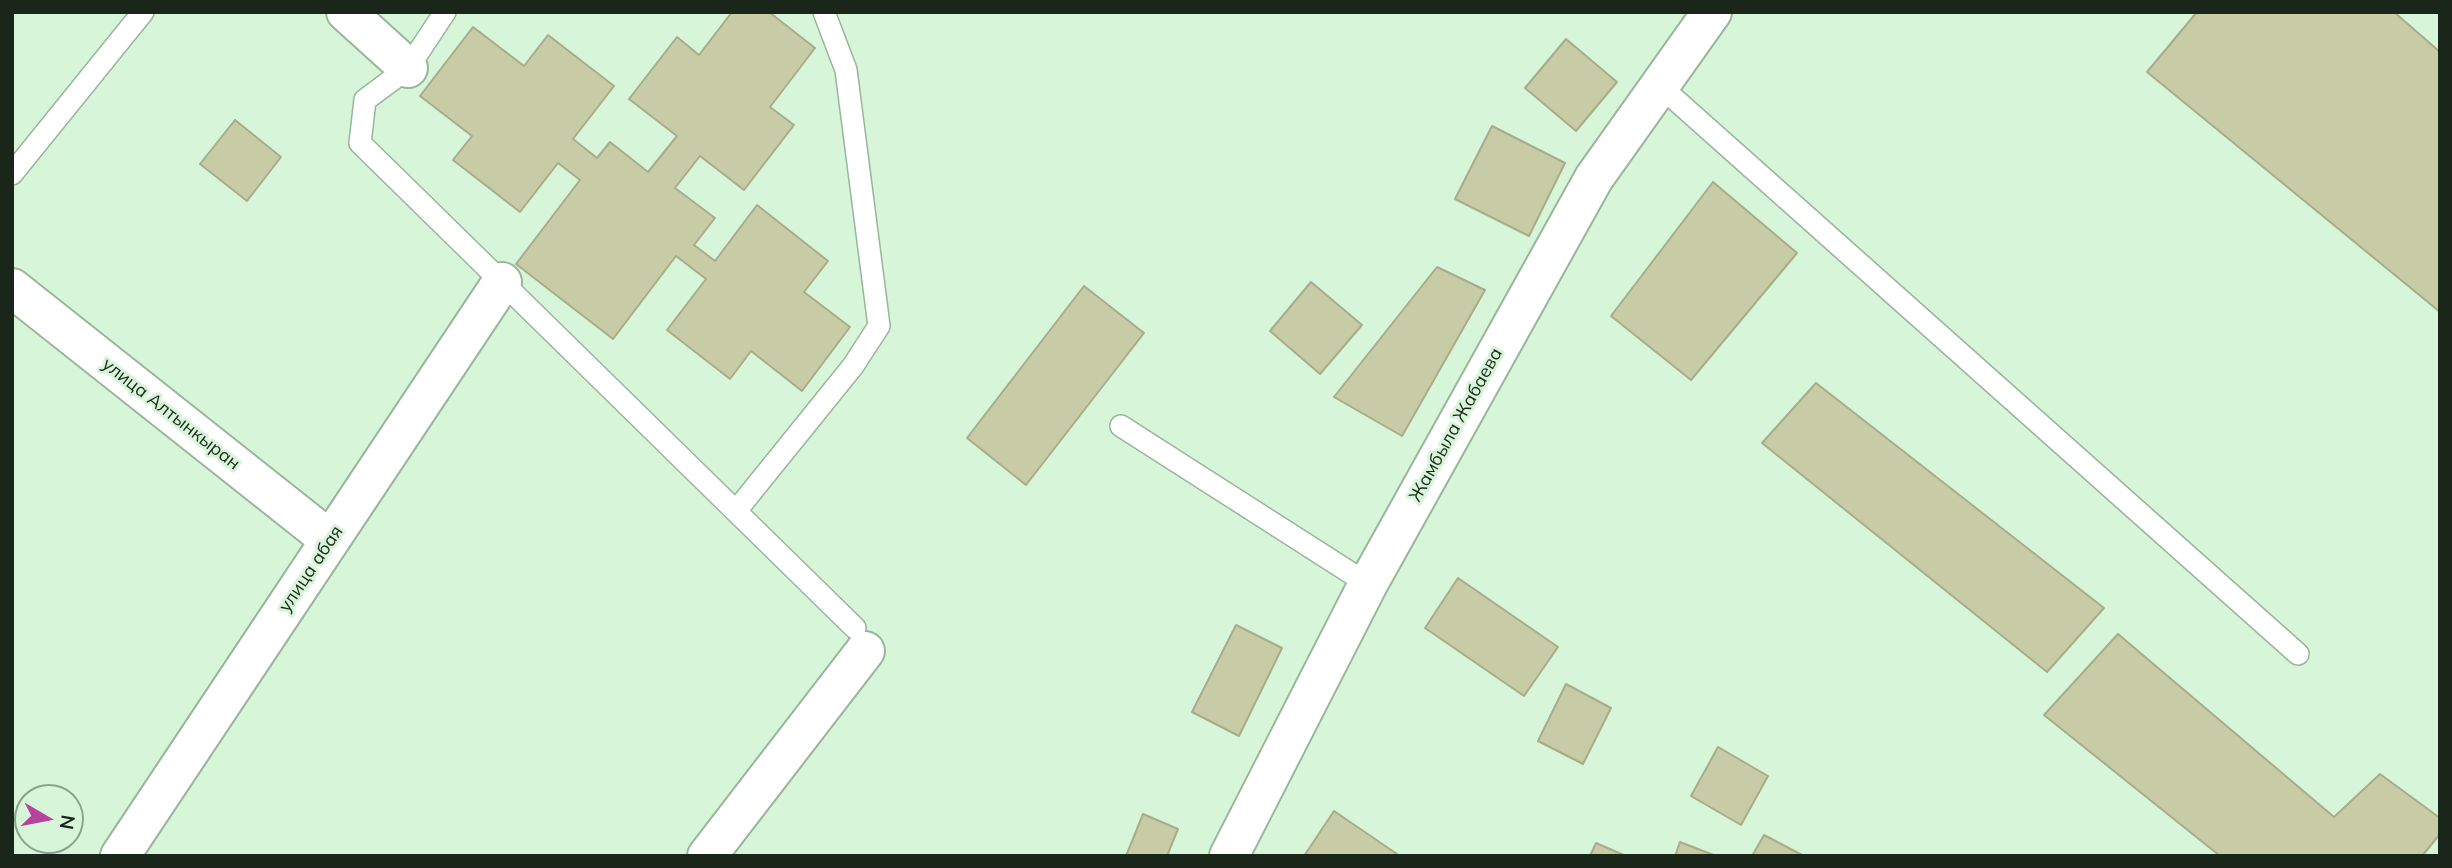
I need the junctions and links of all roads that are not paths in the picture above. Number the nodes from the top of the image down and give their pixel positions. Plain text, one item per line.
1 (144, 12) edge
2 (346, 12) edge
3 (445, 12) edge
4 (824, 12) edge
5 (1712, 12) edge
6 (408, 68) junction
7 (1660, 86) junction
8 (12, 174) edge
9 (502, 282) junction
10 (12, 288) edge
11 (1121, 426) dead end
12 (736, 512) junction
13 (330, 540) junction
14 (1368, 584) junction
15 (860, 639) joint
16 (2298, 654) dead end
17 (120, 856) edge
18 (707, 856) edge
19 (1229, 856) edge

1 - 8 lane
2 - 6 street
3 - 6 lane
4 - 12 lane
5 - 7 street, Жамбыла Жабаева
6 - 9 lane
7 - 14 street, Жамбыла Жабаева
7 - 16 lane
9 - 12 lane
9 - 13 street, улица абая
10 - 13 street, улица Алтынкыран
11 - 14 lane
12 - 15 lane
13 - 17 street, улица абая
14 - 19 street, Жамбыла Жабаева
15 - 18 street

